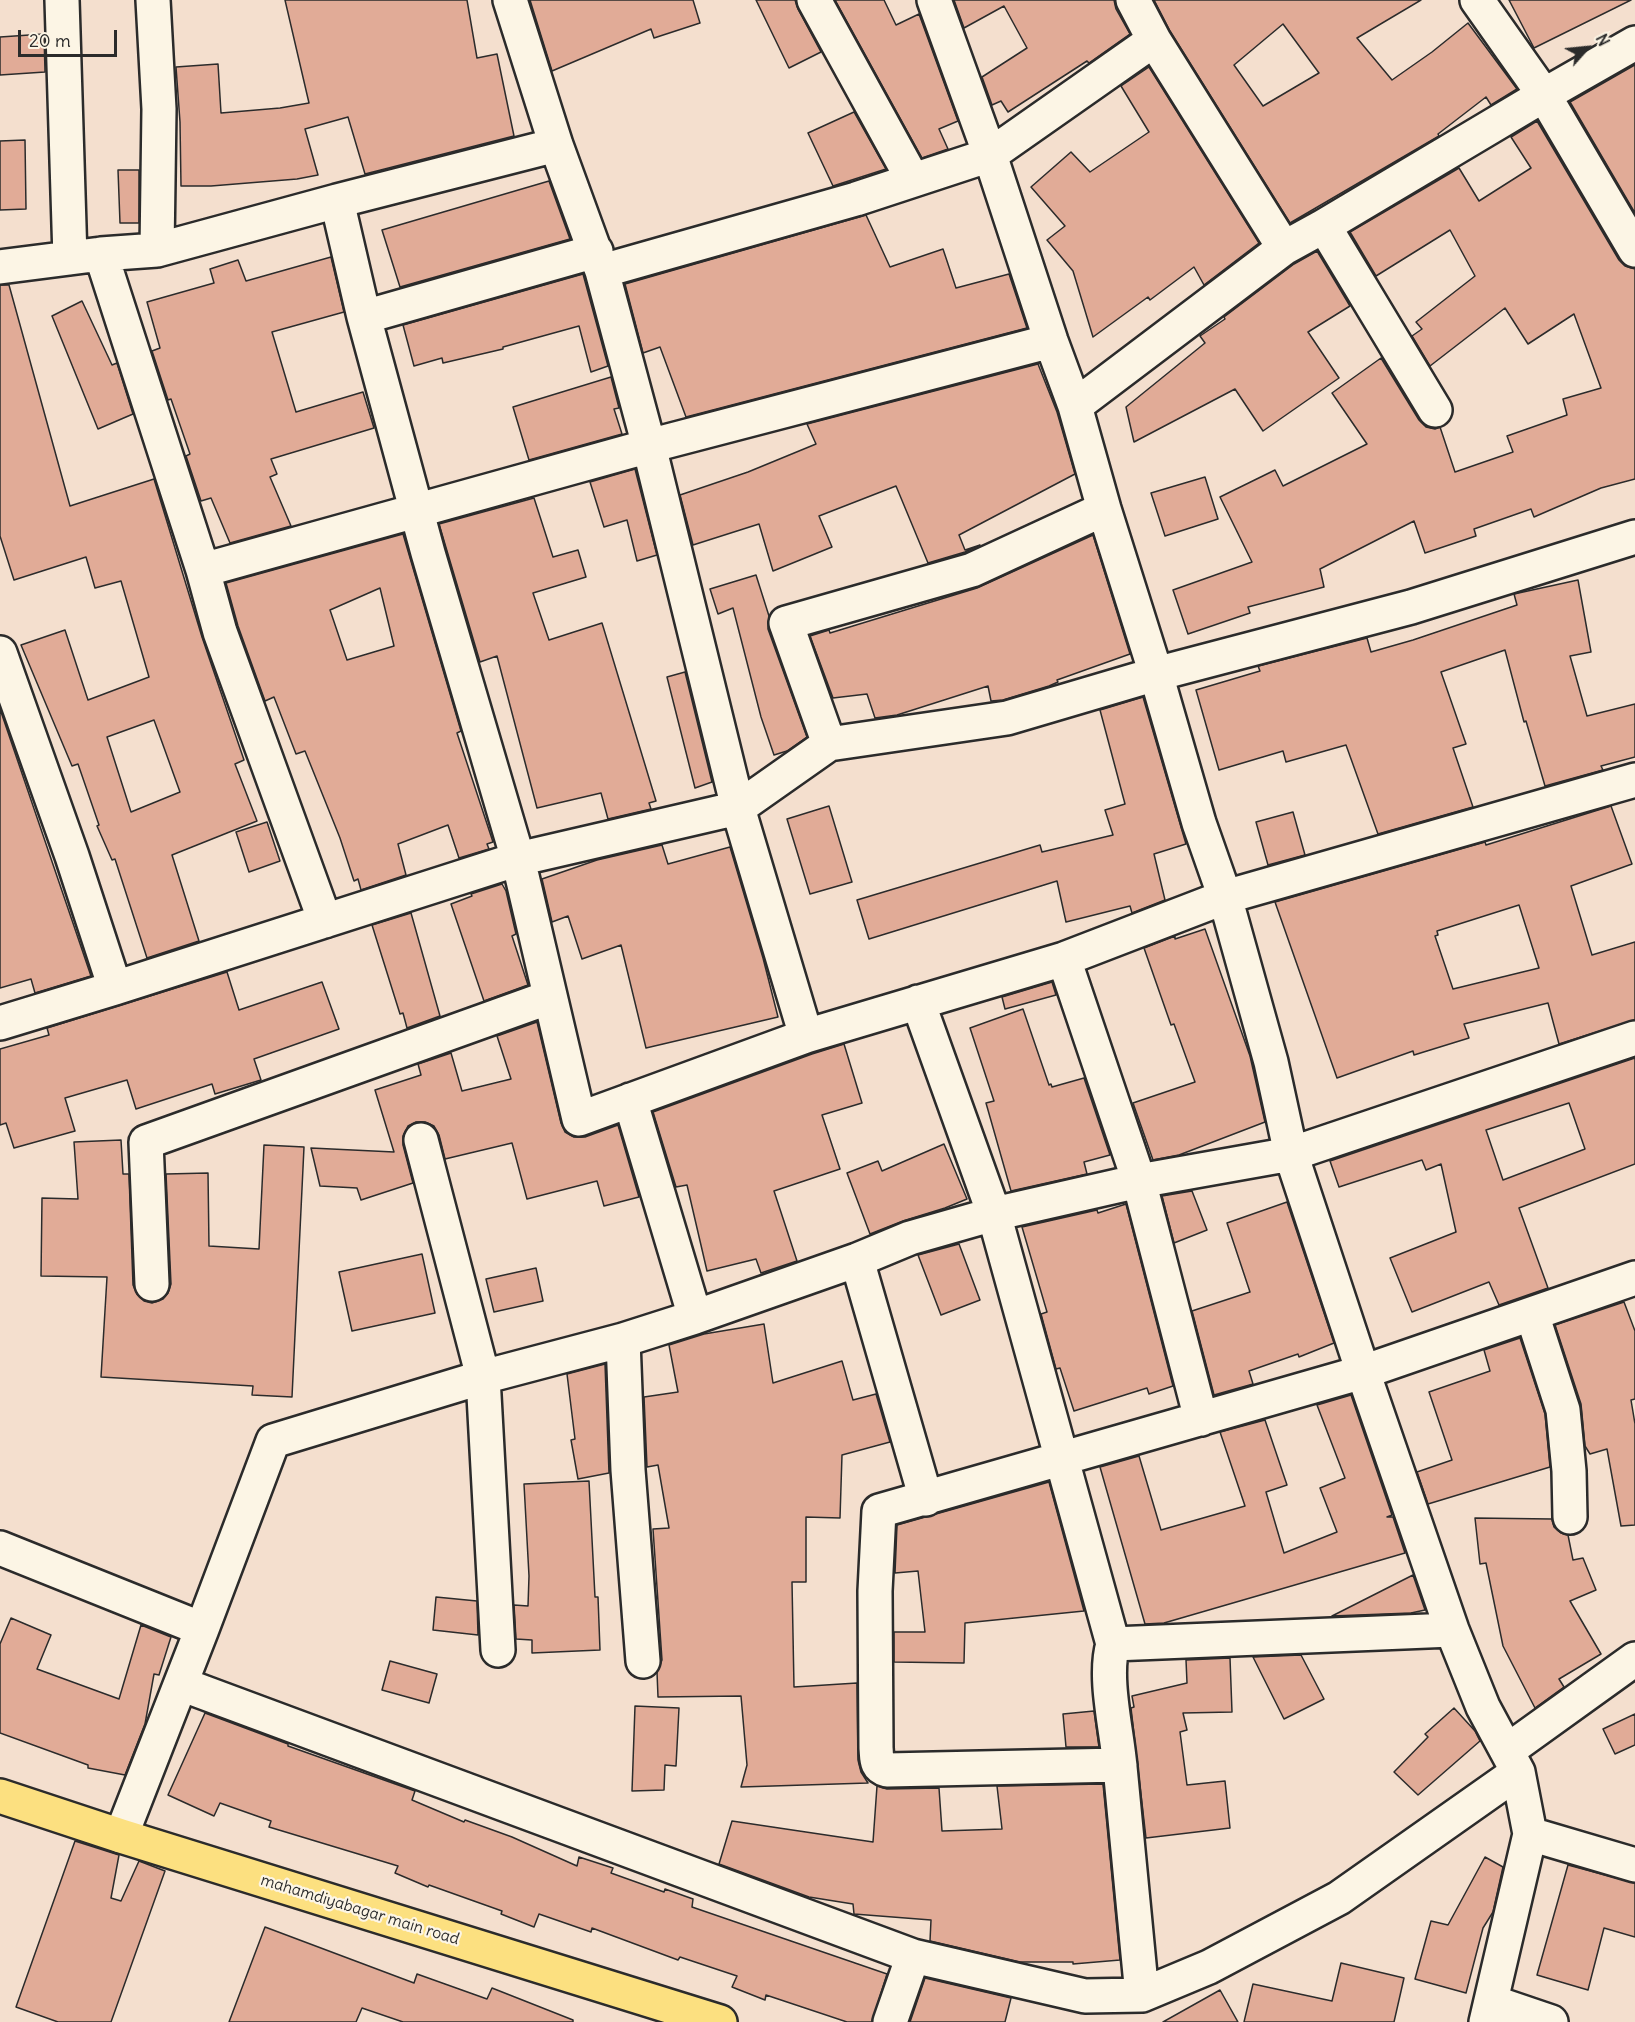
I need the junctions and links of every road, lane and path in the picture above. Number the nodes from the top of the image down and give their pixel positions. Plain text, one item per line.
1 (62, 0) edge
2 (153, 0) edge
3 (510, 0) edge
4 (814, 0) edge
5 (934, 0) edge
6 (1133, 0) edge
7 (1477, 0) edge
8 (1154, 40) junction
9 (1635, 43) edge
10 (1544, 95) junction
11 (556, 145) junction
12 (990, 155) junction
13 (913, 180) junction
14 (337, 201) junction
15 (1324, 226) junction
16 (1284, 248) junction
17 (157, 250) junction
18 (1635, 250) edge
19 (86, 256) junction
20 (599, 261) junction
21 (0, 267) edge
22 (364, 317) junction
23 (1051, 341) junction
24 (1075, 406) junction
25 (1436, 410) dead end
26 (650, 446) junction
27 (1104, 509) junction
28 (418, 512) junction
29 (1635, 537) edge
30 (203, 570) junction
31 (0, 653) edge
32 (1156, 674) junction
33 (829, 744) junction
34 (1635, 780) edge
35 (738, 808) junction
36 (518, 859) junction
37 (1225, 897) junction
38 (325, 921) junction
39 (1064, 958) junction
40 (115, 988) junction
41 (550, 997) junction
42 (918, 1002) junction
43 (0, 1023) edge
44 (806, 1036) junction
45 (1635, 1038) edge
46 (630, 1100) junction
47 (421, 1140) dead end
48 (1291, 1154) junction
49 (1139, 1181) junction
50 (994, 1214) junction
51 (857, 1260) junction
52 (1635, 1278) edge
53 (152, 1284) dead end
54 (1532, 1314) junction
55 (695, 1317) junction
56 (623, 1340) junction
57 (1363, 1372) junction
58 (483, 1377) junction
59 (1201, 1419) junction
60 (1060, 1459) junction
61 (926, 1499) junction
62 (1570, 1517) dead end
63 (0, 1548) edge
64 (202, 1629) junction
65 (1452, 1630) junction
66 (1113, 1644) junction
67 (498, 1650) dead end
68 (1635, 1659) edge
69 (644, 1661) dead end
70 (180, 1683) junction
71 (1512, 1761) junction
72 (1120, 1764) junction
73 (0, 1796) edge
74 (1530, 1834) junction
75 (121, 1836) junction
76 (1635, 1865) edge
77 (913, 1956) junction
78 (1142, 1995) junction
79 (1489, 2012) edge
80 (716, 2021) edge
81 (890, 2022) edge
82 (1551, 2022) edge

1 - 19 street
2 - 17 street
3 - 11 street
4 - 13 street
5 - 12 street
6 - 8 street
7 - 10 street
8 - 12 street
8 - 16 street
9 - 10 street
10 - 15 street
10 - 18 street
11 - 14 street
11 - 20 street
12 - 13 street
12 - 23 street
13 - 20 street
14 - 17 street
14 - 22 street
15 - 16 street
15 - 25 street
16 - 24 street
17 - 19 street
19 - 21 street
19 - 30 street
20 - 22 street
20 - 26 street
22 - 28 street
23 - 24 street
23 - 26 street
24 - 27 street
26 - 28 street
26 - 35 street
27 - 32 street
27 - 33 street
28 - 30 street
28 - 36 street
29 - 32 street
30 - 38 street
31 - 40 street
32 - 33 street
32 - 37 street
33 - 35 street
34 - 37 street
35 - 36 street
35 - 44 street
36 - 38 street
36 - 41 street
37 - 39 street
37 - 48 street
38 - 40 street
39 - 42 street
39 - 49 street
40 - 43 street
41 - 46 street
41 - 53 street
42 - 44 street
42 - 50 street
44 - 46 street
45 - 48 street
46 - 55 street
47 - 58 street
48 - 49 street
48 - 57 street
49 - 50 street
49 - 59 street
50 - 51 street
50 - 60 street
51 - 55 street
51 - 61 street
52 - 54 street
54 - 57 street
54 - 62 street
55 - 56 street
56 - 58 street
56 - 69 street
57 - 59 street
57 - 65 street
58 - 64 street
58 - 67 street
59 - 60 street
60 - 61 street
60 - 66 street
61 - 72 street
63 - 64 street
64 - 70 street
65 - 66 street
65 - 71 street
66 - 72 street
68 - 71 street
70 - 75 street
70 - 77 street
71 - 74 street
71 - 78 street
72 - 78 street
73 - 75 main road, mahamdiyabagar main road
74 - 76 street
74 - 79 street
75 - 80 main road, mahamdiyabagar main road
77 - 78 street
77 - 81 street
79 - 82 street

